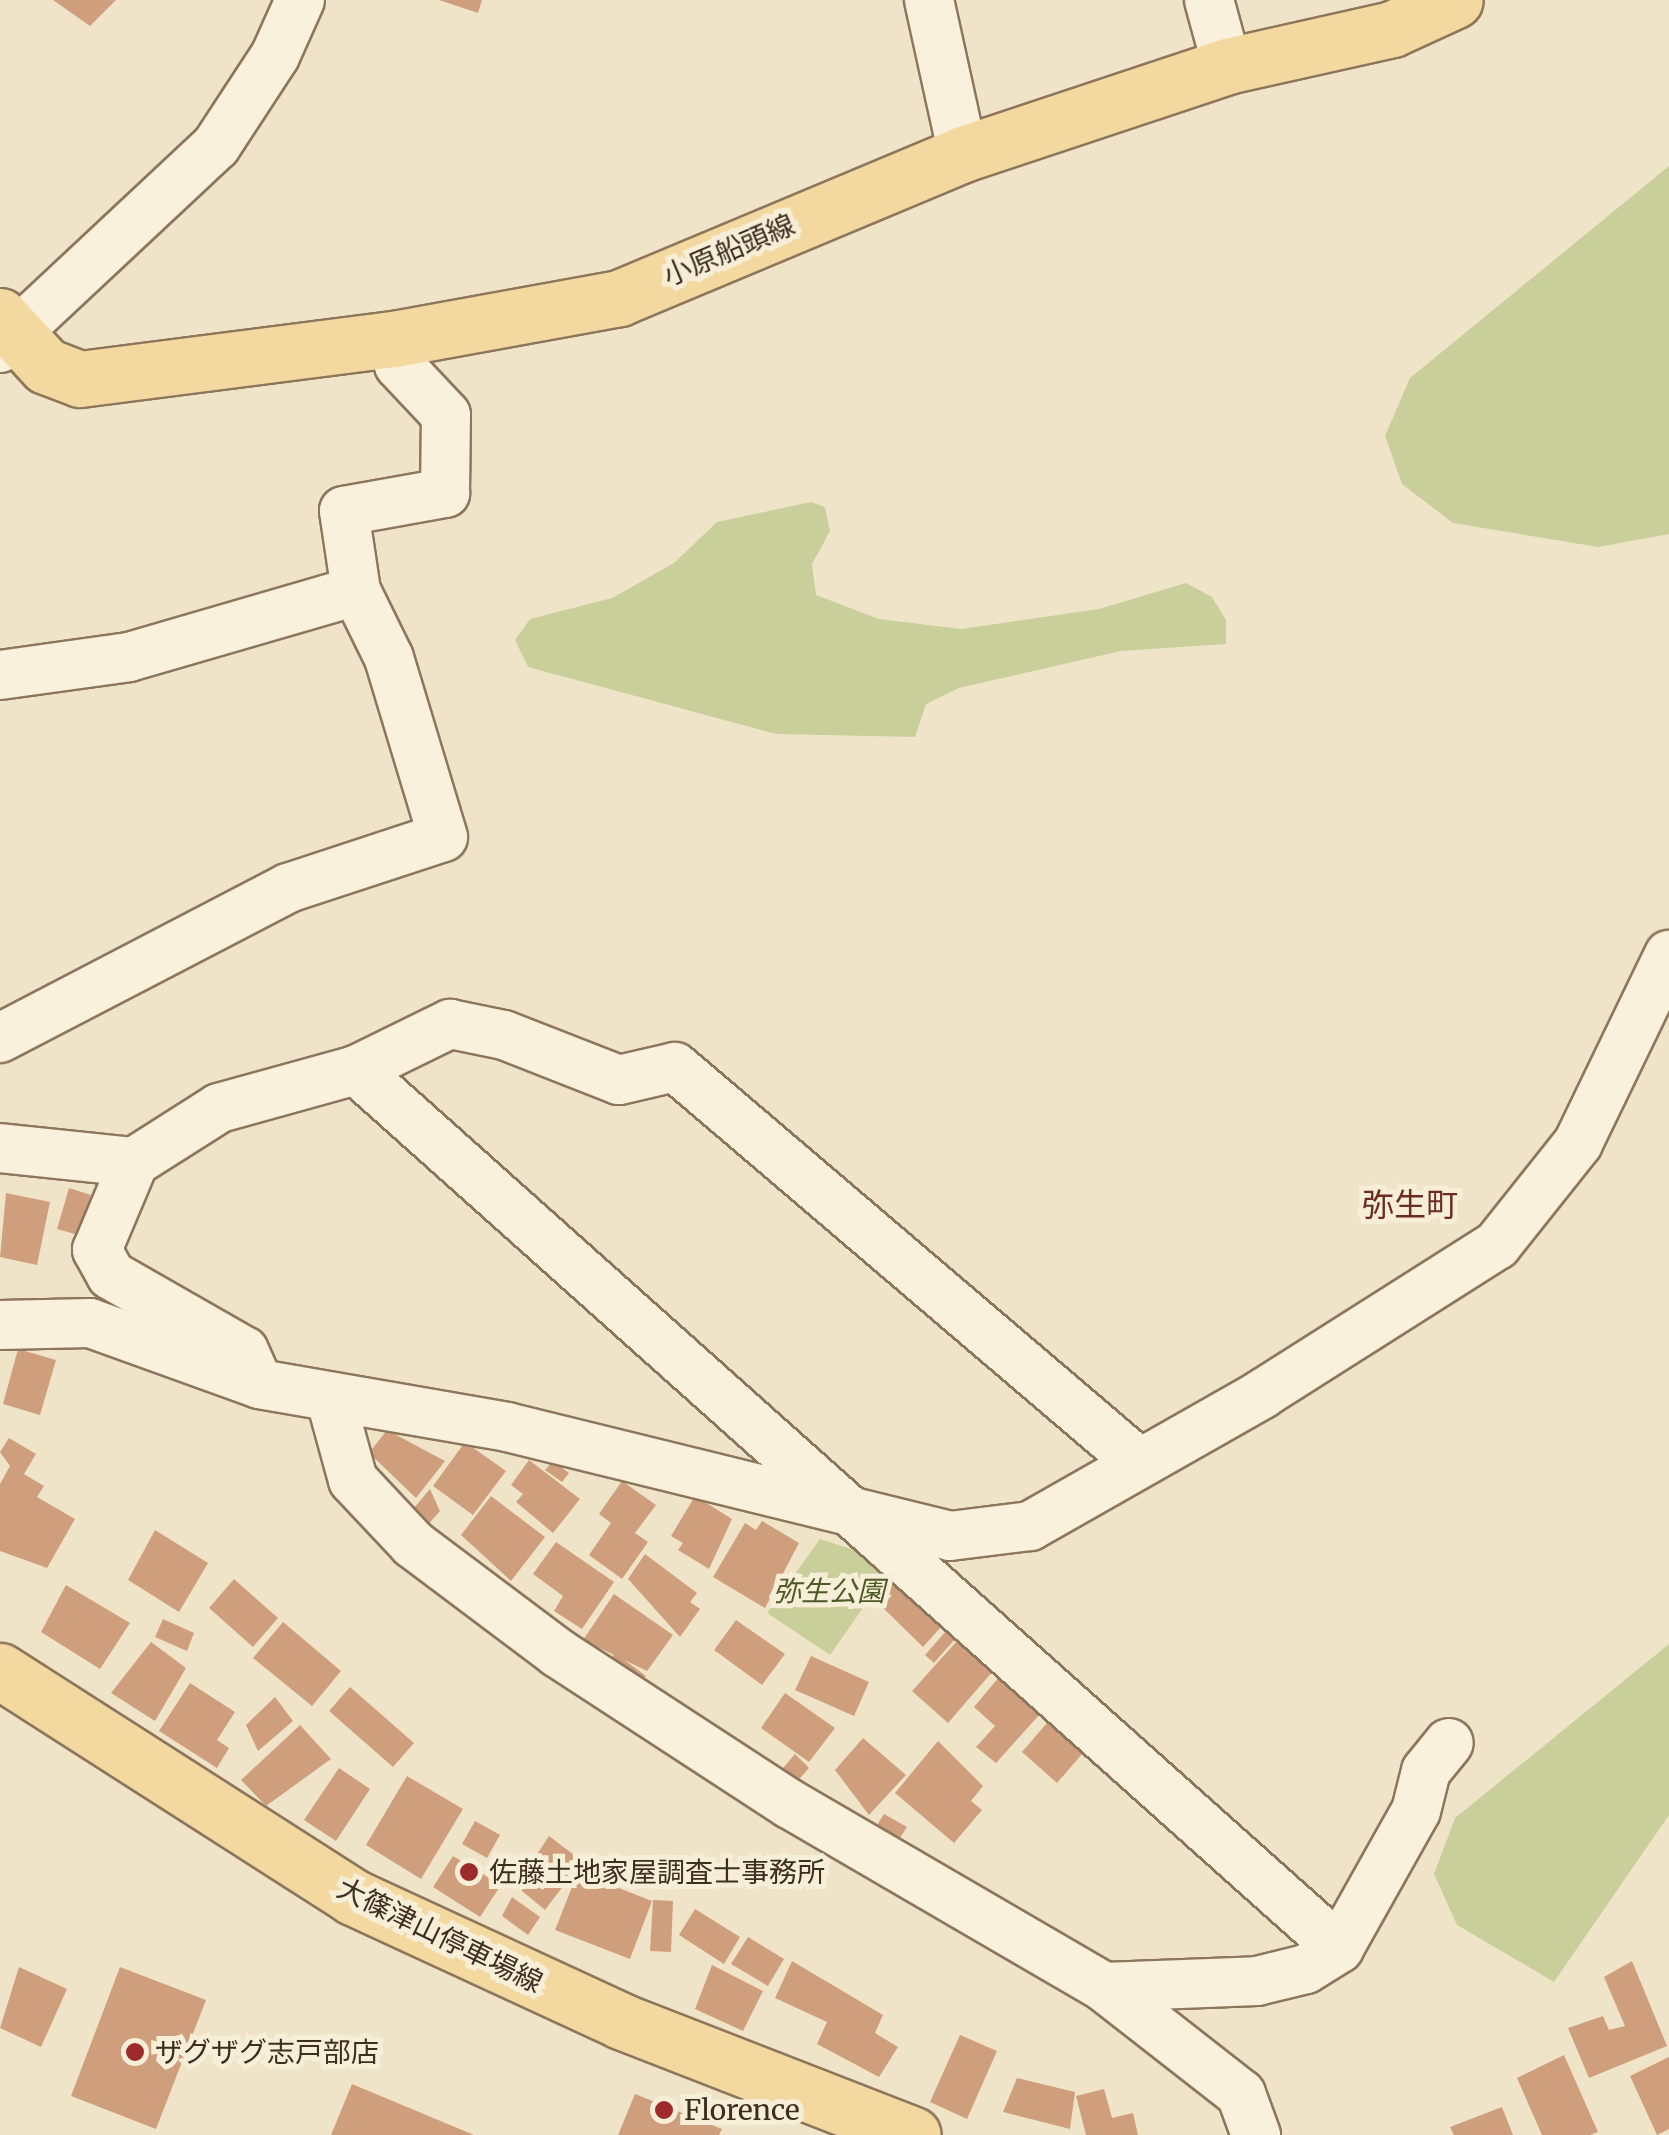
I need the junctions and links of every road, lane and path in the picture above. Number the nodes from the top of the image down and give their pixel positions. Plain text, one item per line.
1 (300, 0) edge
2 (929, 0) edge
3 (1209, 0) edge
4 (1456, 0) edge
5 (1227, 66) junction
6 (963, 154) junction
7 (7, 332) edge
8 (394, 339) junction
9 (356, 592) junction
10 (0, 676) edge
11 (1669, 955) edge
12 (0, 1038) edge
13 (356, 1070) junction
14 (0, 1148) edge
15 (134, 1162) junction
16 (0, 1325) edge
17 (259, 1384) junction
18 (331, 1400) junction
19 (1137, 1461) junction
20 (856, 1514) junction
21 (0, 1671) edge
22 (1448, 1743) dead end
23 (1340, 1948) junction
24 (1104, 1987) junction
25 (856, 2122) edge
26 (913, 2135) edge
27 (1256, 2135) edge

1 - 7 street
2 - 6 street
3 - 5 street
4 - 5 main road, 小原船頭線
5 - 6 main road, 小原船頭線
6 - 8 main road, 小原船頭線
7 - 8 main road, 小原船頭線
8 - 9 street
9 - 10 street
9 - 12 street
11 - 19 street
13 - 15 street
13 - 19 street
13 - 20 street
14 - 15 street
15 - 17 street
16 - 17 street
17 - 18 street
18 - 20 street
18 - 24 street
19 - 20 street
20 - 23 street
21 - 25 main road, 大篠津山停車場線
22 - 23 street
23 - 24 street
24 - 27 street
25 - 26 main road, 大篠津山停車場線

